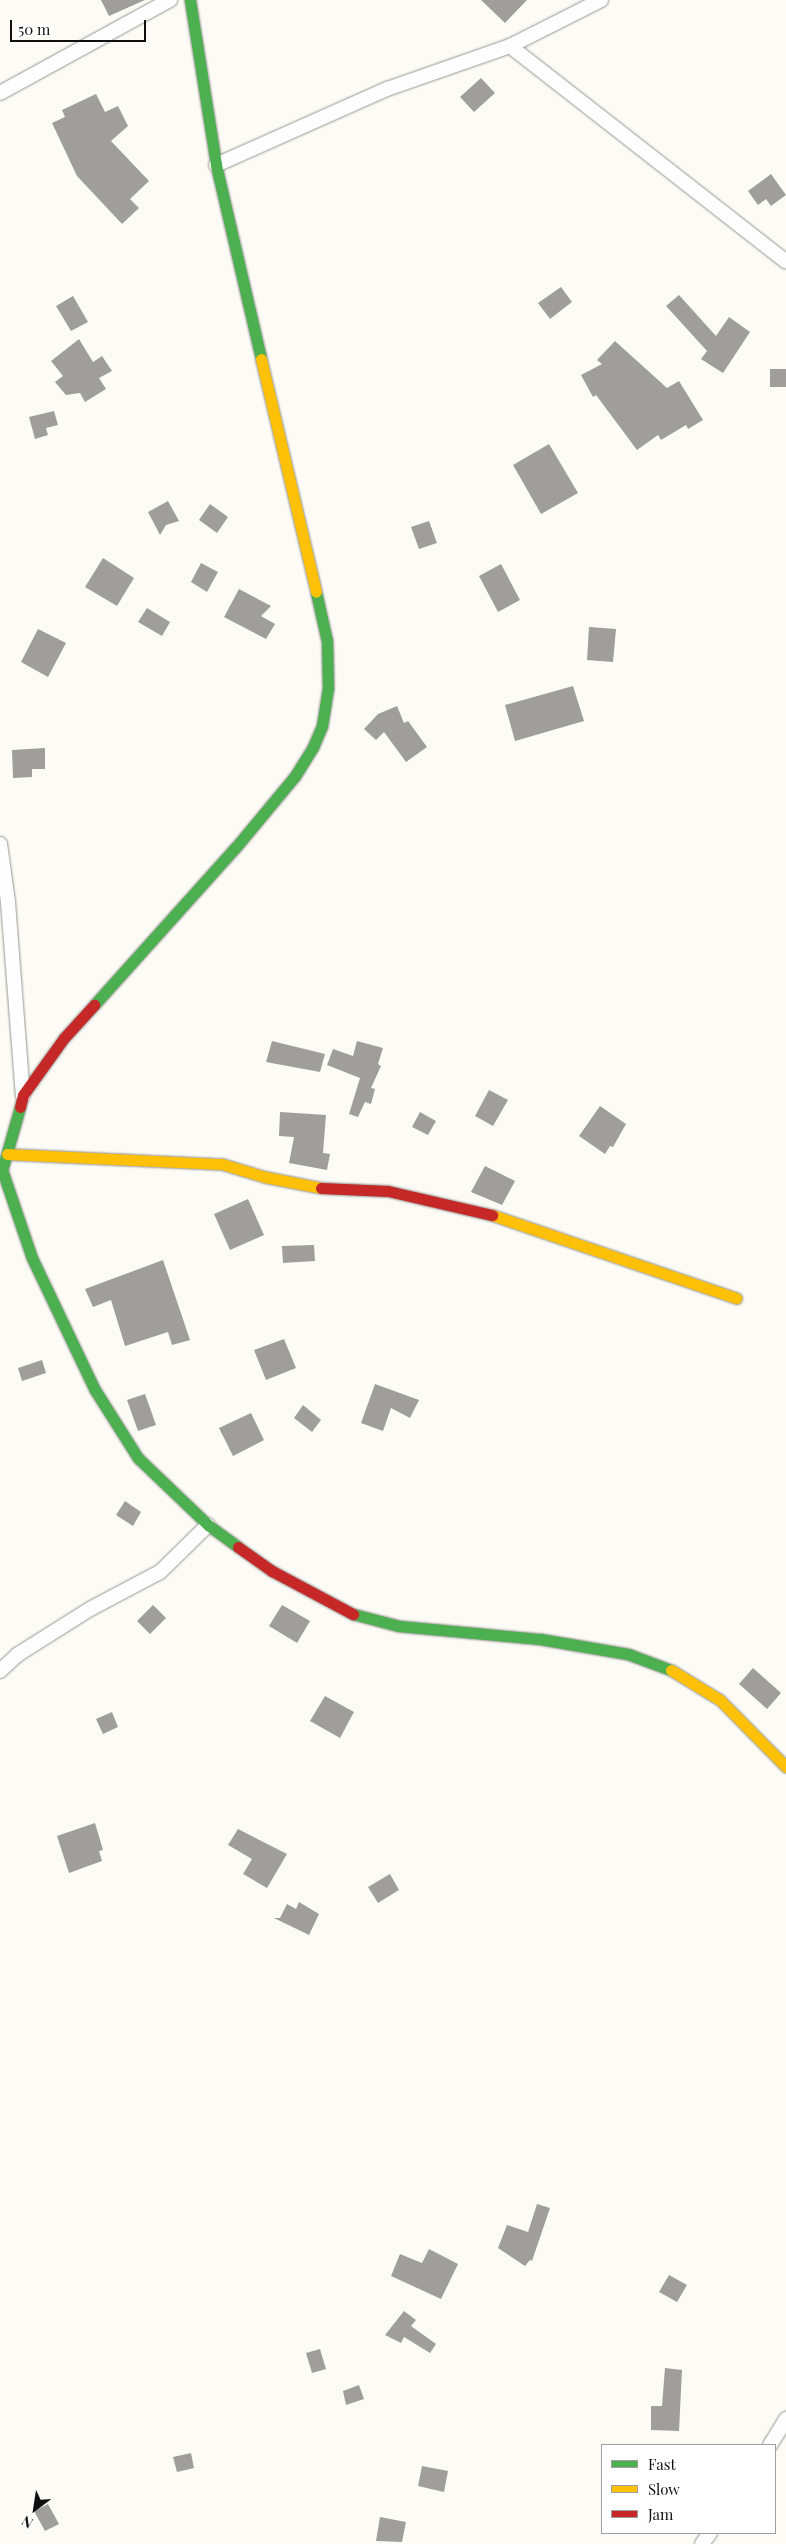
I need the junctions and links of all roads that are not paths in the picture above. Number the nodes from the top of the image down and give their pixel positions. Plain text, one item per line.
1 (170, 0) edge
2 (190, 0) edge
3 (600, 0) edge
4 (510, 46) junction
5 (0, 93) edge
6 (216, 165) junction
7 (786, 262) edge
8 (0, 844) edge
9 (23, 1095) junction
10 (7, 1154) junction
11 (1, 1170) edge
12 (736, 1298) dead end
13 (208, 1525) junction
14 (0, 1671) edge
15 (784, 1761) edge
16 (786, 2419) edge
17 (771, 2444) edge

1 - 5 street
2 - 6 street
3 - 4 street
4 - 6 street
4 - 7 street
6 - 9 street
8 - 9 street
9 - 10 street
10 - 11 street
10 - 12 street
11 - 13 street
13 - 14 street
13 - 15 street
16 - 17 street

